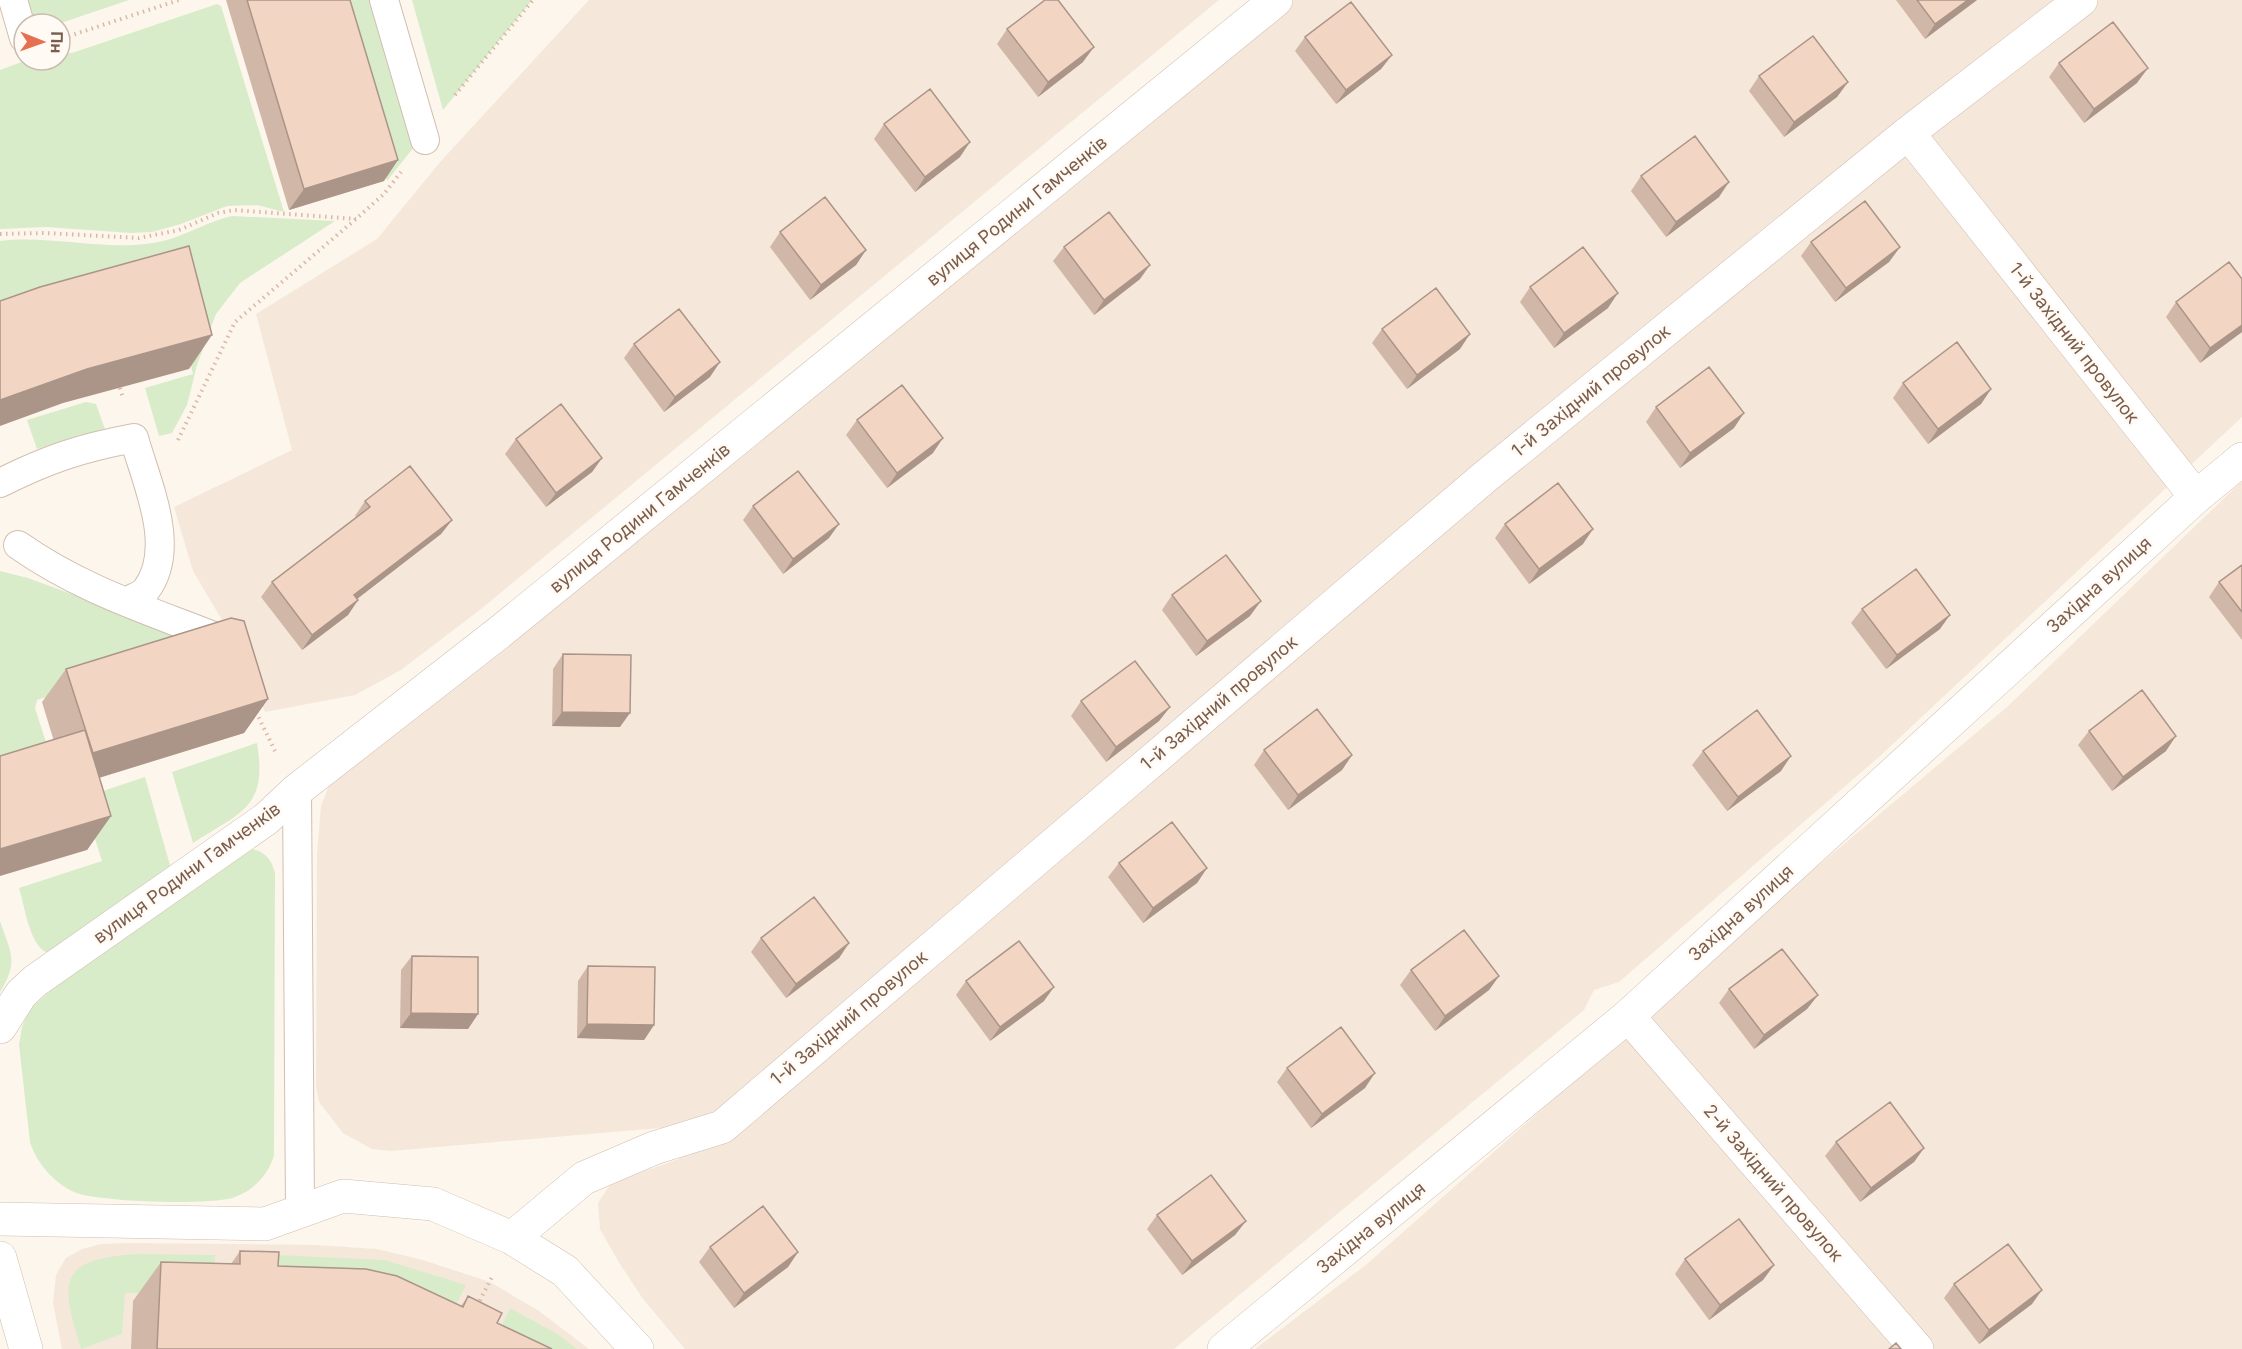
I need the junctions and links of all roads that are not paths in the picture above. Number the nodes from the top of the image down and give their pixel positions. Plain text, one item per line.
1 (384, 0) edge
2 (1276, 0) edge
3 (2081, 0) edge
4 (1908, 133) junction
5 (425, 140) road end
6 (2242, 459) edge
7 (0, 483) edge
8 (2196, 497) junction
9 (18, 545) dead end
10 (126, 602) junction
11 (221, 639) edge
12 (297, 790) junction
13 (1628, 1016) junction
14 (0, 1027) edge
15 (300, 1209) junction
16 (0, 1219) edge
17 (512, 1238) junction
18 (0, 1258) edge
19 (26, 1349) edge
20 (637, 1349) edge
21 (1224, 1349) edge
22 (1917, 1349) edge

1 - 5 lane
2 - 12 street, вулиця Родини Гамченків
3 - 4 street, 1-й Західний провулок
4 - 8 street, 1-й Західний провулок
4 - 17 street, 1-й Західний провулок
6 - 8 street, Західна вулиця
7 - 10 lane
8 - 13 street, Західна вулиця
9 - 10 lane
10 - 11 lane
12 - 14 street, вулиця Родини Гамченків
12 - 15 lane
13 - 21 street, Західна вулиця
13 - 22 street, 2-й Західний провулок
15 - 16 street
15 - 17 street
17 - 20 street
18 - 19 street

